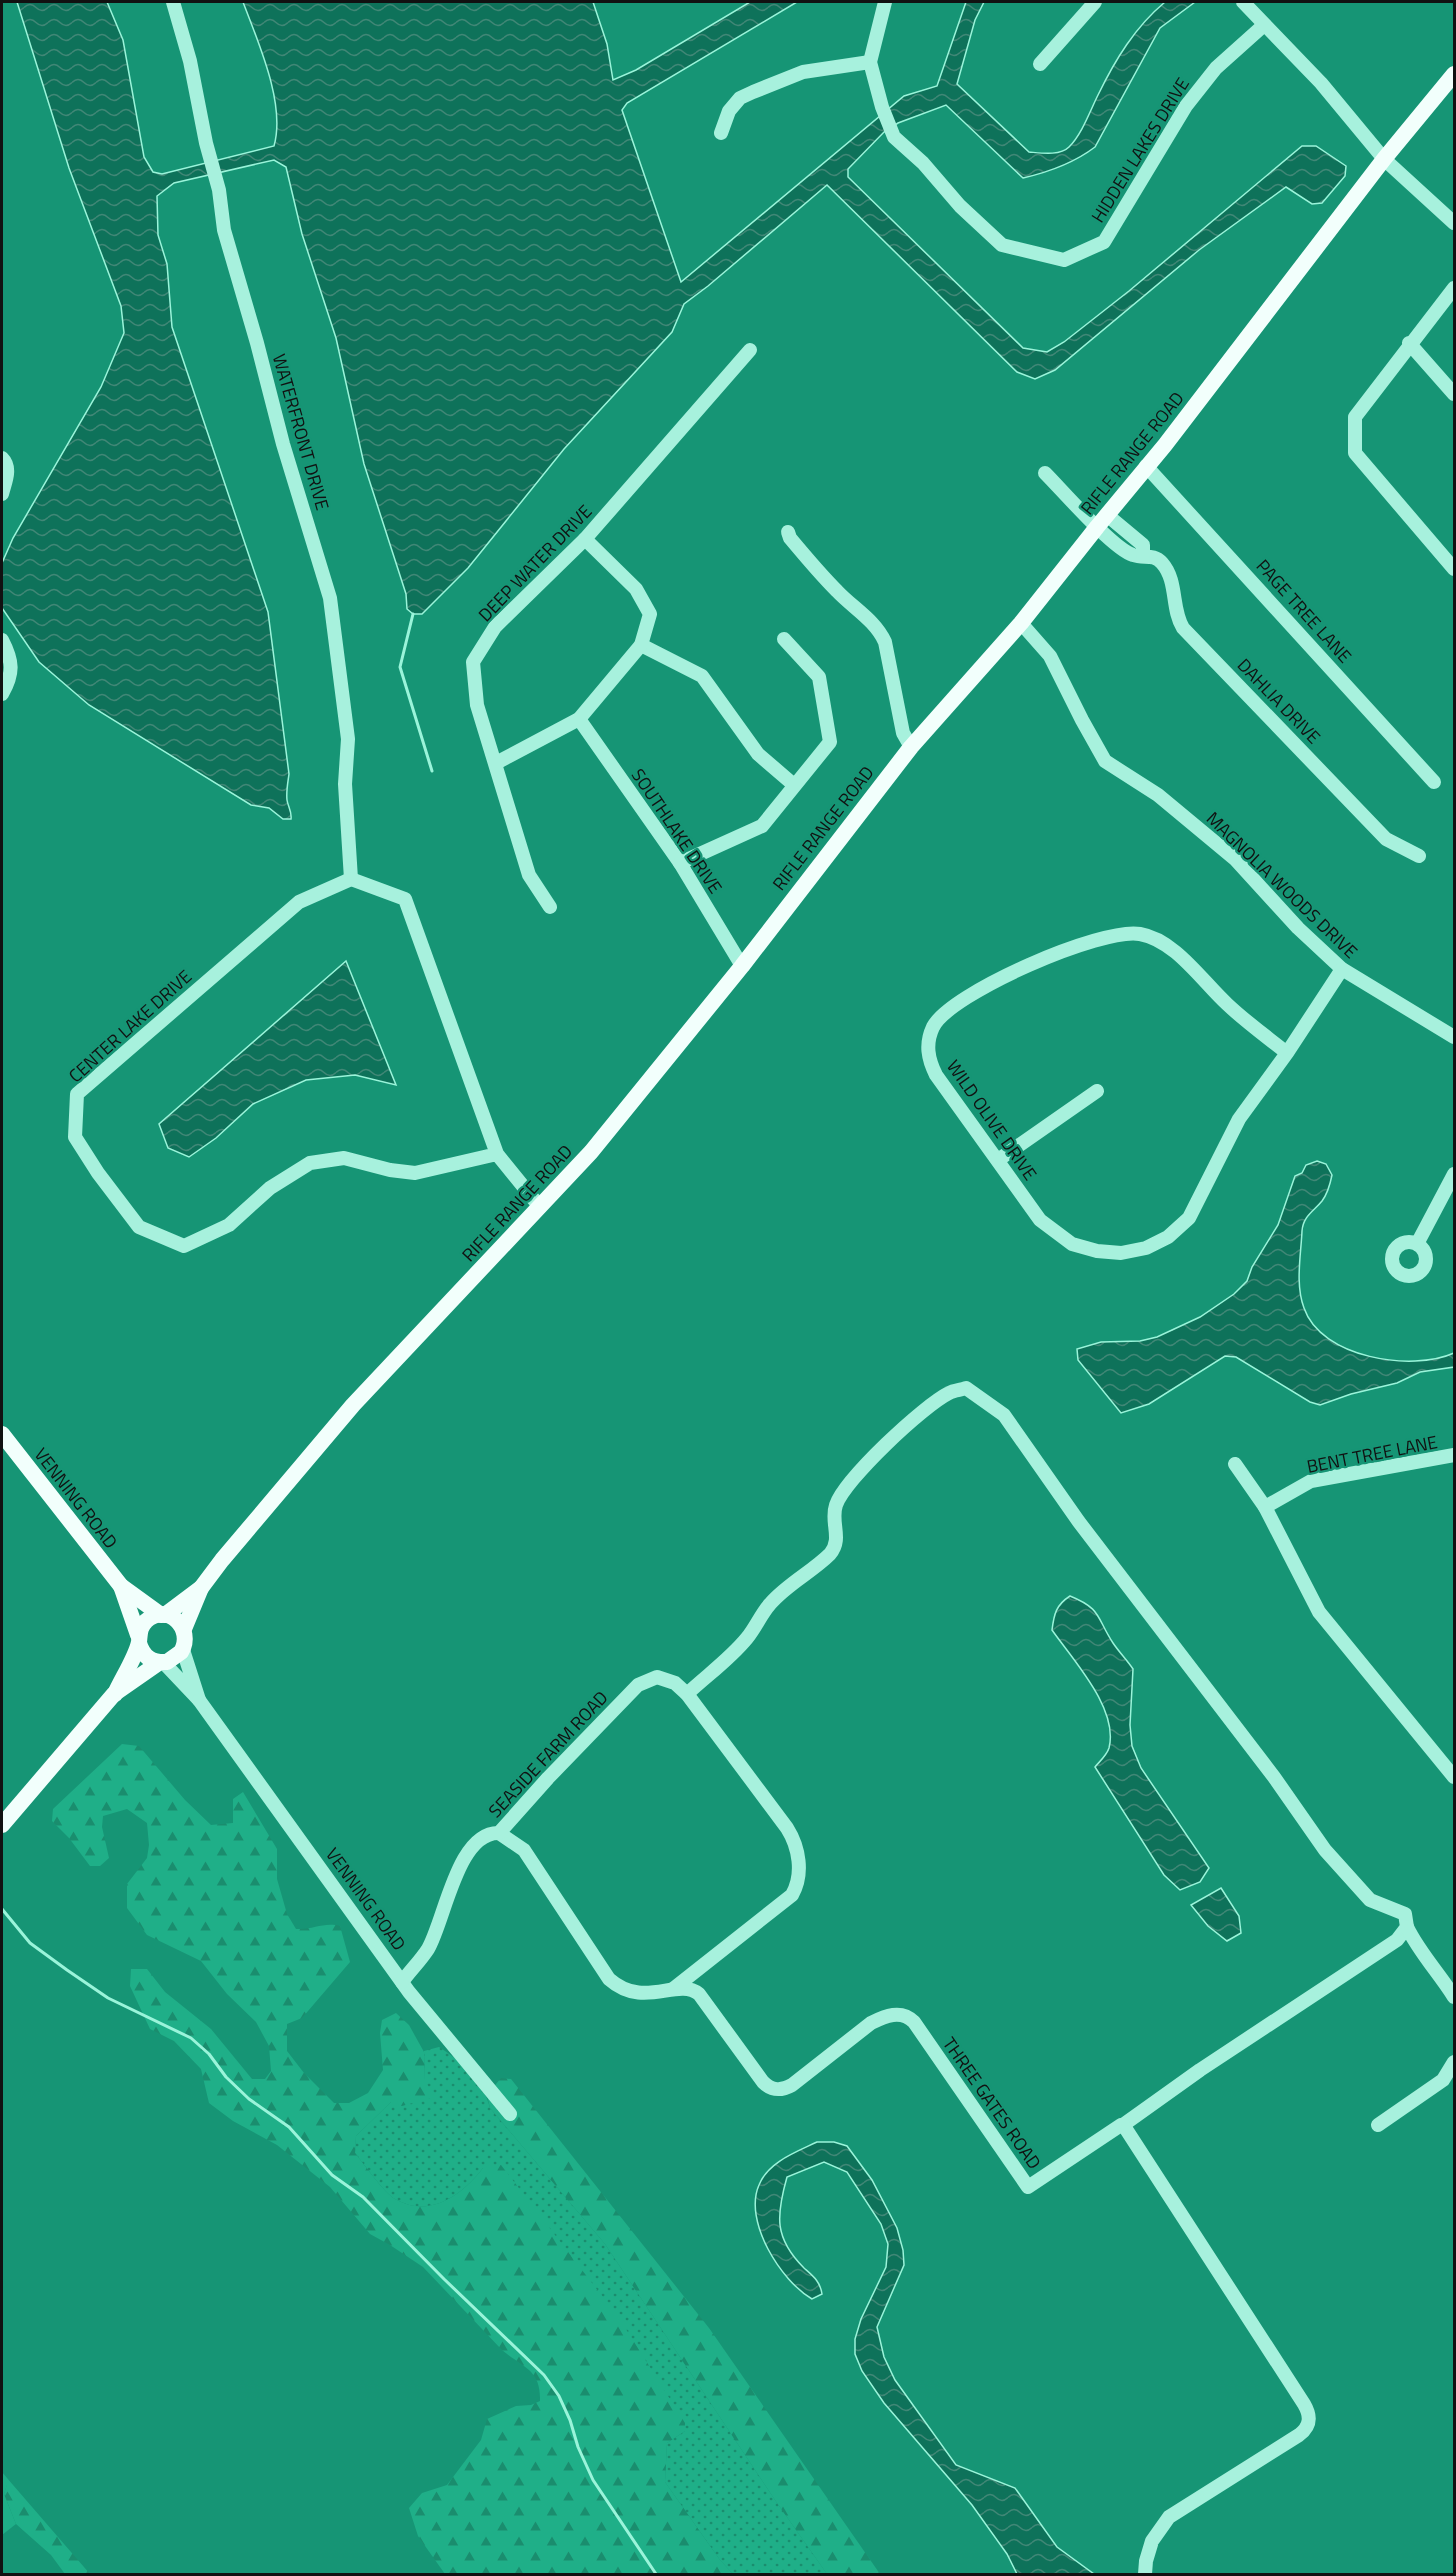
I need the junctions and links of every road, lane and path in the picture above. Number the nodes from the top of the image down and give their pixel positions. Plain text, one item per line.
1 (173, 2) edge
2 (885, 2) edge
3 (1095, 2) edge
4 (1244, 2) edge
5 (1264, 25) junction
6 (870, 62) junction
7 (1040, 64) dead end
8 (1455, 74) edge
9 (721, 133) dead end
10 (1384, 159) junction
11 (1455, 223) edge
12 (1455, 288) edge
13 (1409, 343) junction
14 (750, 350) dead end
15 (1455, 394) edge
16 (2, 458) edge
17 (1146, 466) junction
18 (1046, 472) dead end
19 (2, 494) edge
20 (1102, 521) junction
21 (788, 532) dead end
22 (585, 539) junction
23 (1455, 569) edge
24 (1021, 623) junction
25 (784, 639) dead end
26 (2, 640) edge
27 (641, 645) junction
28 (2, 694) edge
29 (579, 718) junction
30 (910, 747) junction
31 (496, 763) junction
32 (1434, 782) dead end
33 (794, 785) junction
34 (1419, 856) dead end
35 (680, 863) junction
36 (351, 879) junction
37 (550, 907) dead end
38 (742, 966) junction
39 (1342, 969) junction
40 (1455, 1038) edge
41 (1287, 1053) junction
42 (1097, 1091) dead end
43 (497, 1154) junction
44 (998, 1160) junction
45 (1455, 1174) edge
46 (540, 1207) junction
47 (1417, 1244) dead end
48 (2, 1434) edge
49 (1455, 1455) edge
50 (1235, 1464) dead end
51 (1265, 1507) junction
52 (121, 1586) junction
53 (201, 1588) junction
54 (163, 1615) junction
55 (184, 1629) junction
56 (139, 1639) junction
57 (183, 1650) junction
58 (162, 1662) junction
59 (114, 1694) junction
60 (687, 1694) junction
61 (199, 1700) junction
62 (1455, 1777) edge
63 (2, 1825) edge
64 (499, 1833) junction
65 (1407, 1927) junction
66 (402, 1982) junction
67 (671, 1991) junction
68 (1455, 1997) edge
69 (1455, 2062) edge
70 (510, 2114) dead end
71 (1378, 2124) dead end
72 (1123, 2125) junction
73 (1145, 2574) edge

1 - 36 street, WATERFRONT DRIVE
2 - 6 street, HIDDEN LAKES DRIVE
3 - 7 street
4 - 5 street
5 - 6 street, HIDDEN LAKES DRIVE
5 - 10 street
6 - 9 street
8 - 10 main road, RIFLE RANGE ROAD
10 - 11 street
10 - 17 main road, RIFLE RANGE ROAD
12 - 13 street
13 - 15 street
13 - 23 street
14 - 22 street, DEEP WATER DRIVE
16 - 19 street
17 - 20 main road, RIFLE RANGE ROAD
17 - 32 street, PAGE TREE LANE
18 - 20 street
20 - 24 main road, RIFLE RANGE ROAD
20 - 34 street, DAHLIA DRIVE
21 - 30 street
22 - 27 street
22 - 31 street, DEEP WATER DRIVE
24 - 30 main road, RIFLE RANGE ROAD
24 - 39 street, MAGNOLIA WOODS DRIVE
25 - 33 street
26 - 28 street
27 - 29 street
27 - 33 street
29 - 31 street
29 - 35 street, SOUTHLAKE DRIVE
30 - 38 main road, RIFLE RANGE ROAD
31 - 37 street, DEEP WATER DRIVE
33 - 35 street
35 - 38 street, SOUTHLAKE DRIVE
36 - 43 street
36 - 43 street, CENTER LAKE DRIVE
38 - 46 main road, RIFLE RANGE ROAD
39 - 40 street, MAGNOLIA WOODS DRIVE
39 - 41 street, WILD OLIVE DRIVE
41 - 44 street, WILD OLIVE DRIVE
41 - 44 street, WILD OLIVE DRIVE
42 - 44 street
43 - 46 street
45 - 47 street
46 - 53 main road, RIFLE RANGE ROAD
48 - 52 main road, VENNING ROAD
49 - 51 street, BENT TREE LANE
50 - 51 street
51 - 62 street
52 - 54 main road, VENNING ROAD
52 - 56 main road, VENNING ROAD
53 - 54 main road, RIFLE RANGE ROAD
53 - 55 main road, RIFLE RANGE ROAD
54 - 55 main road
54 - 56 main road
55 - 57 main road
56 - 58 main road
56 - 59 main road
57 - 58 main road
57 - 61 street, VENNING ROAD
58 - 59 main road
58 - 61 street, VENNING ROAD
59 - 63 main road
60 - 64 street, SEASIDE FARM ROAD
60 - 65 street
60 - 67 street, SEASIDE FARM ROAD
61 - 66 street, VENNING ROAD
64 - 66 street, SEASIDE FARM ROAD
64 - 67 street, THREE GATES ROAD
65 - 68 street
65 - 72 street
66 - 70 street, VENNING ROAD
67 - 72 street, THREE GATES ROAD
69 - 71 street
72 - 73 street

